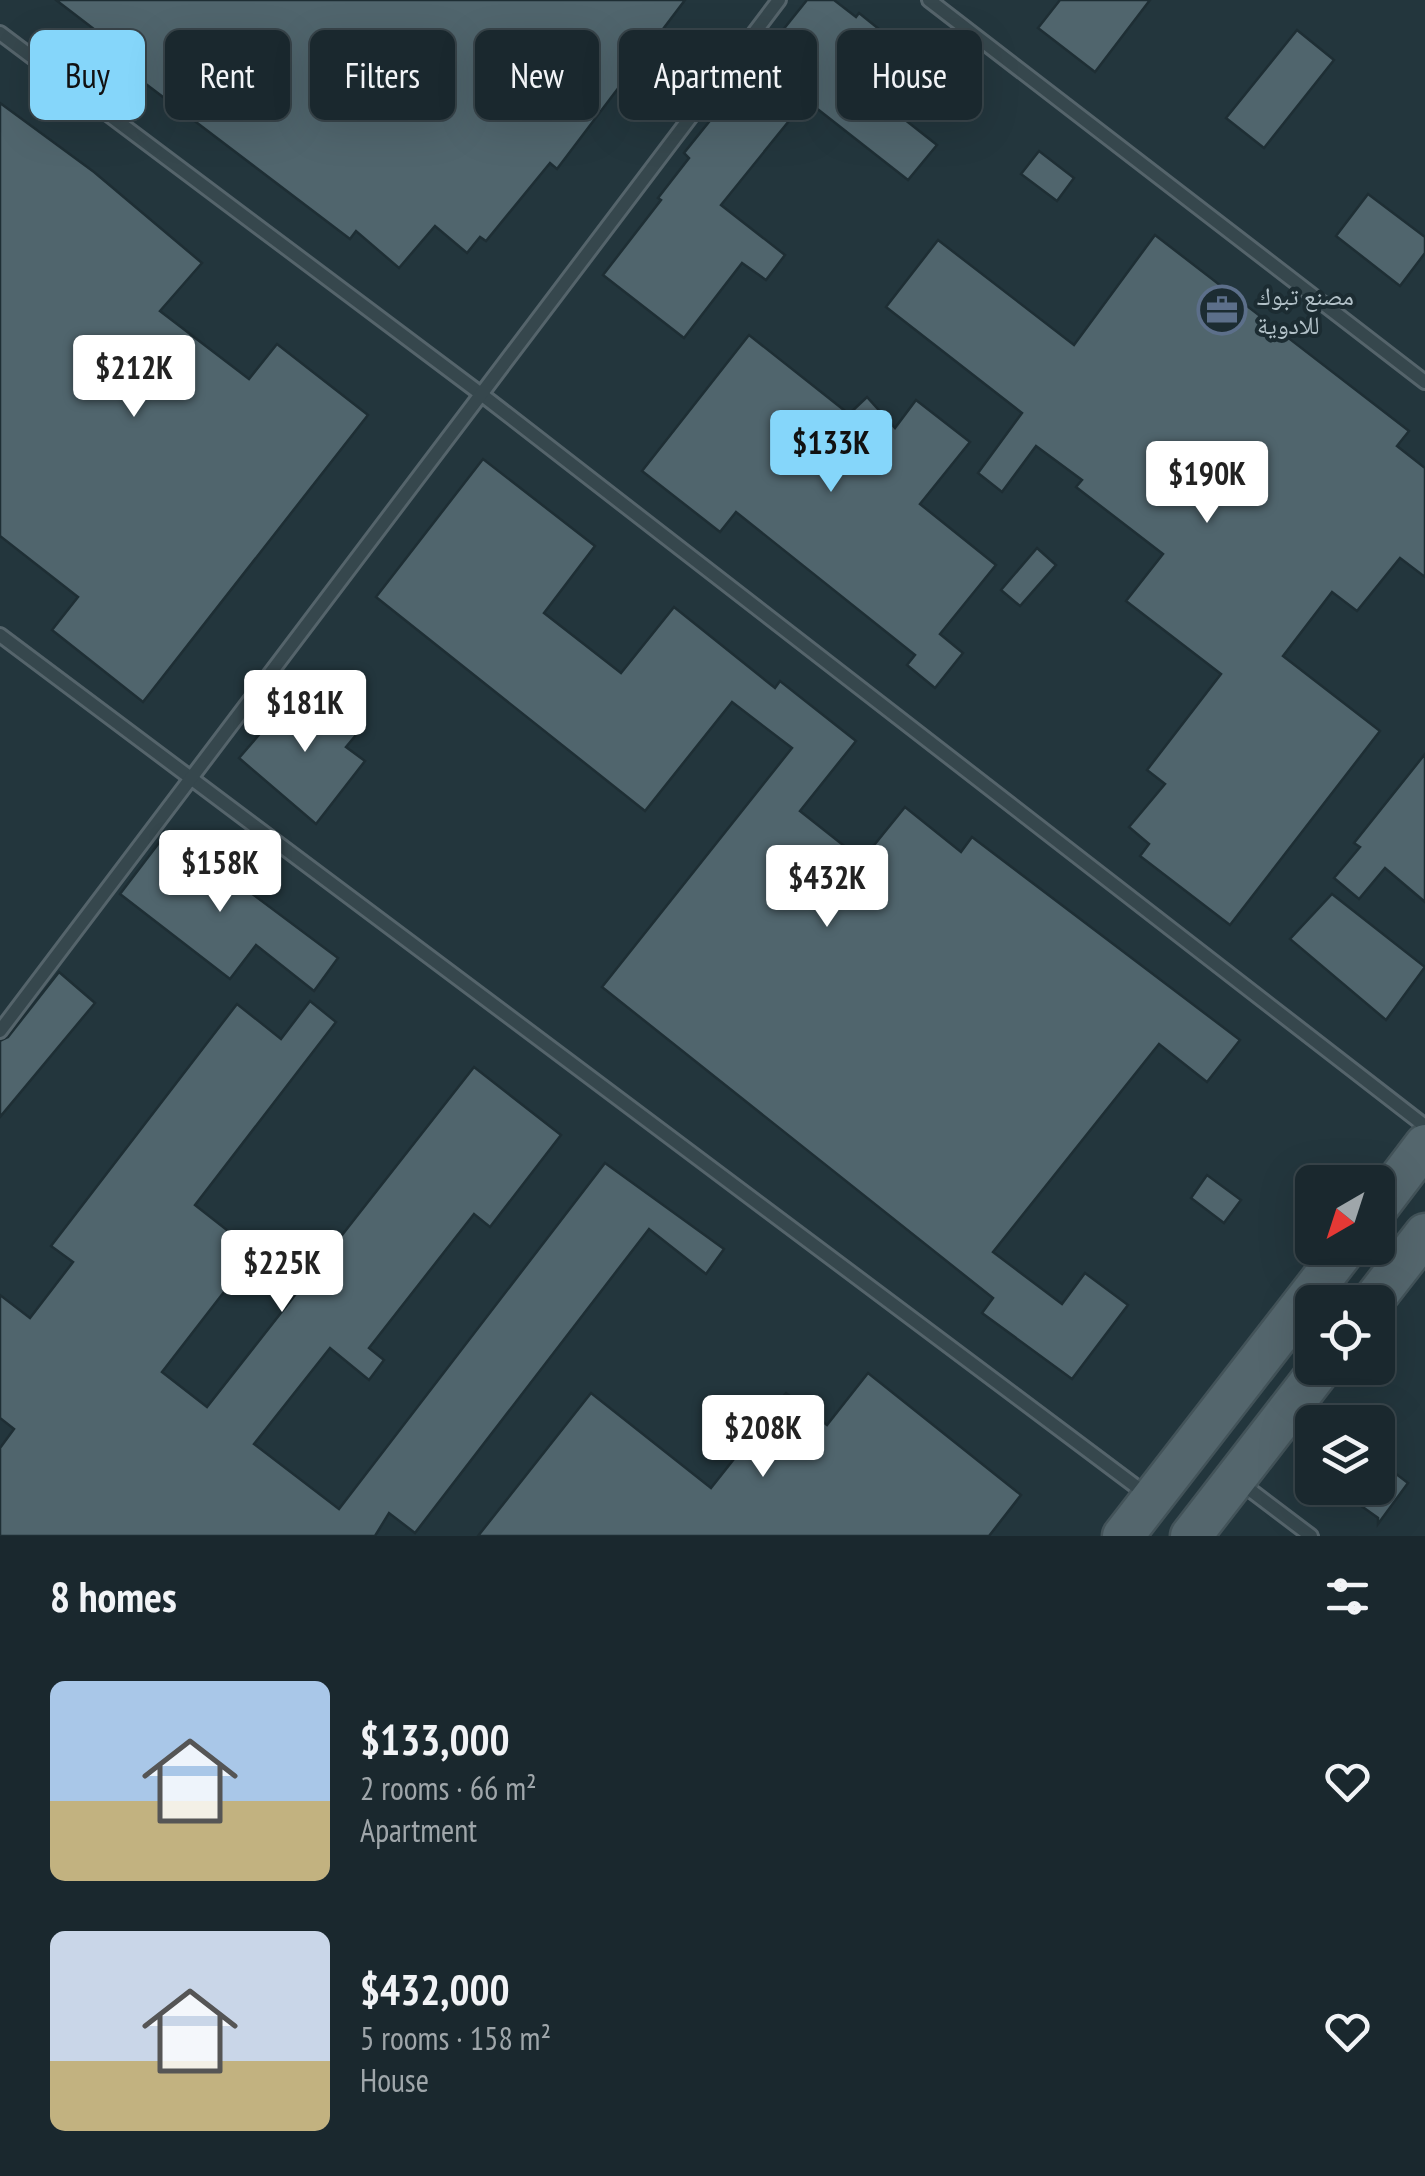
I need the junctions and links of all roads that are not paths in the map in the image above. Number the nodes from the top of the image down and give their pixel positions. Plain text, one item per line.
1 (779, 0) edge
2 (929, 0) edge
3 (0, 33) edge
4 (1425, 382) edge
5 (482, 394) junction
6 (0, 635) edge
7 (191, 778) junction
8 (0, 1031) edge
9 (1425, 1126) edge
10 (1425, 1145) edge
11 (1395, 1185) edge
12 (1425, 1234) edge
13 (1333, 1265) edge
14 (1385, 1285) edge
15 (1308, 1385) edge
16 (1235, 1479) junction
17 (1152, 1498) junction
18 (1123, 1536) edge
19 (1191, 1536) edge
20 (1311, 1536) edge

1 - 5 lane
2 - 4 lane
3 - 5 lane
5 - 7 lane
5 - 9 lane
6 - 7 lane
7 - 8 lane
7 - 17 lane
10 - 11 main road
12 - 14 main road
13 - 17 main road
15 - 16 main road
16 - 19 main road
16 - 20 lane
17 - 18 main road

